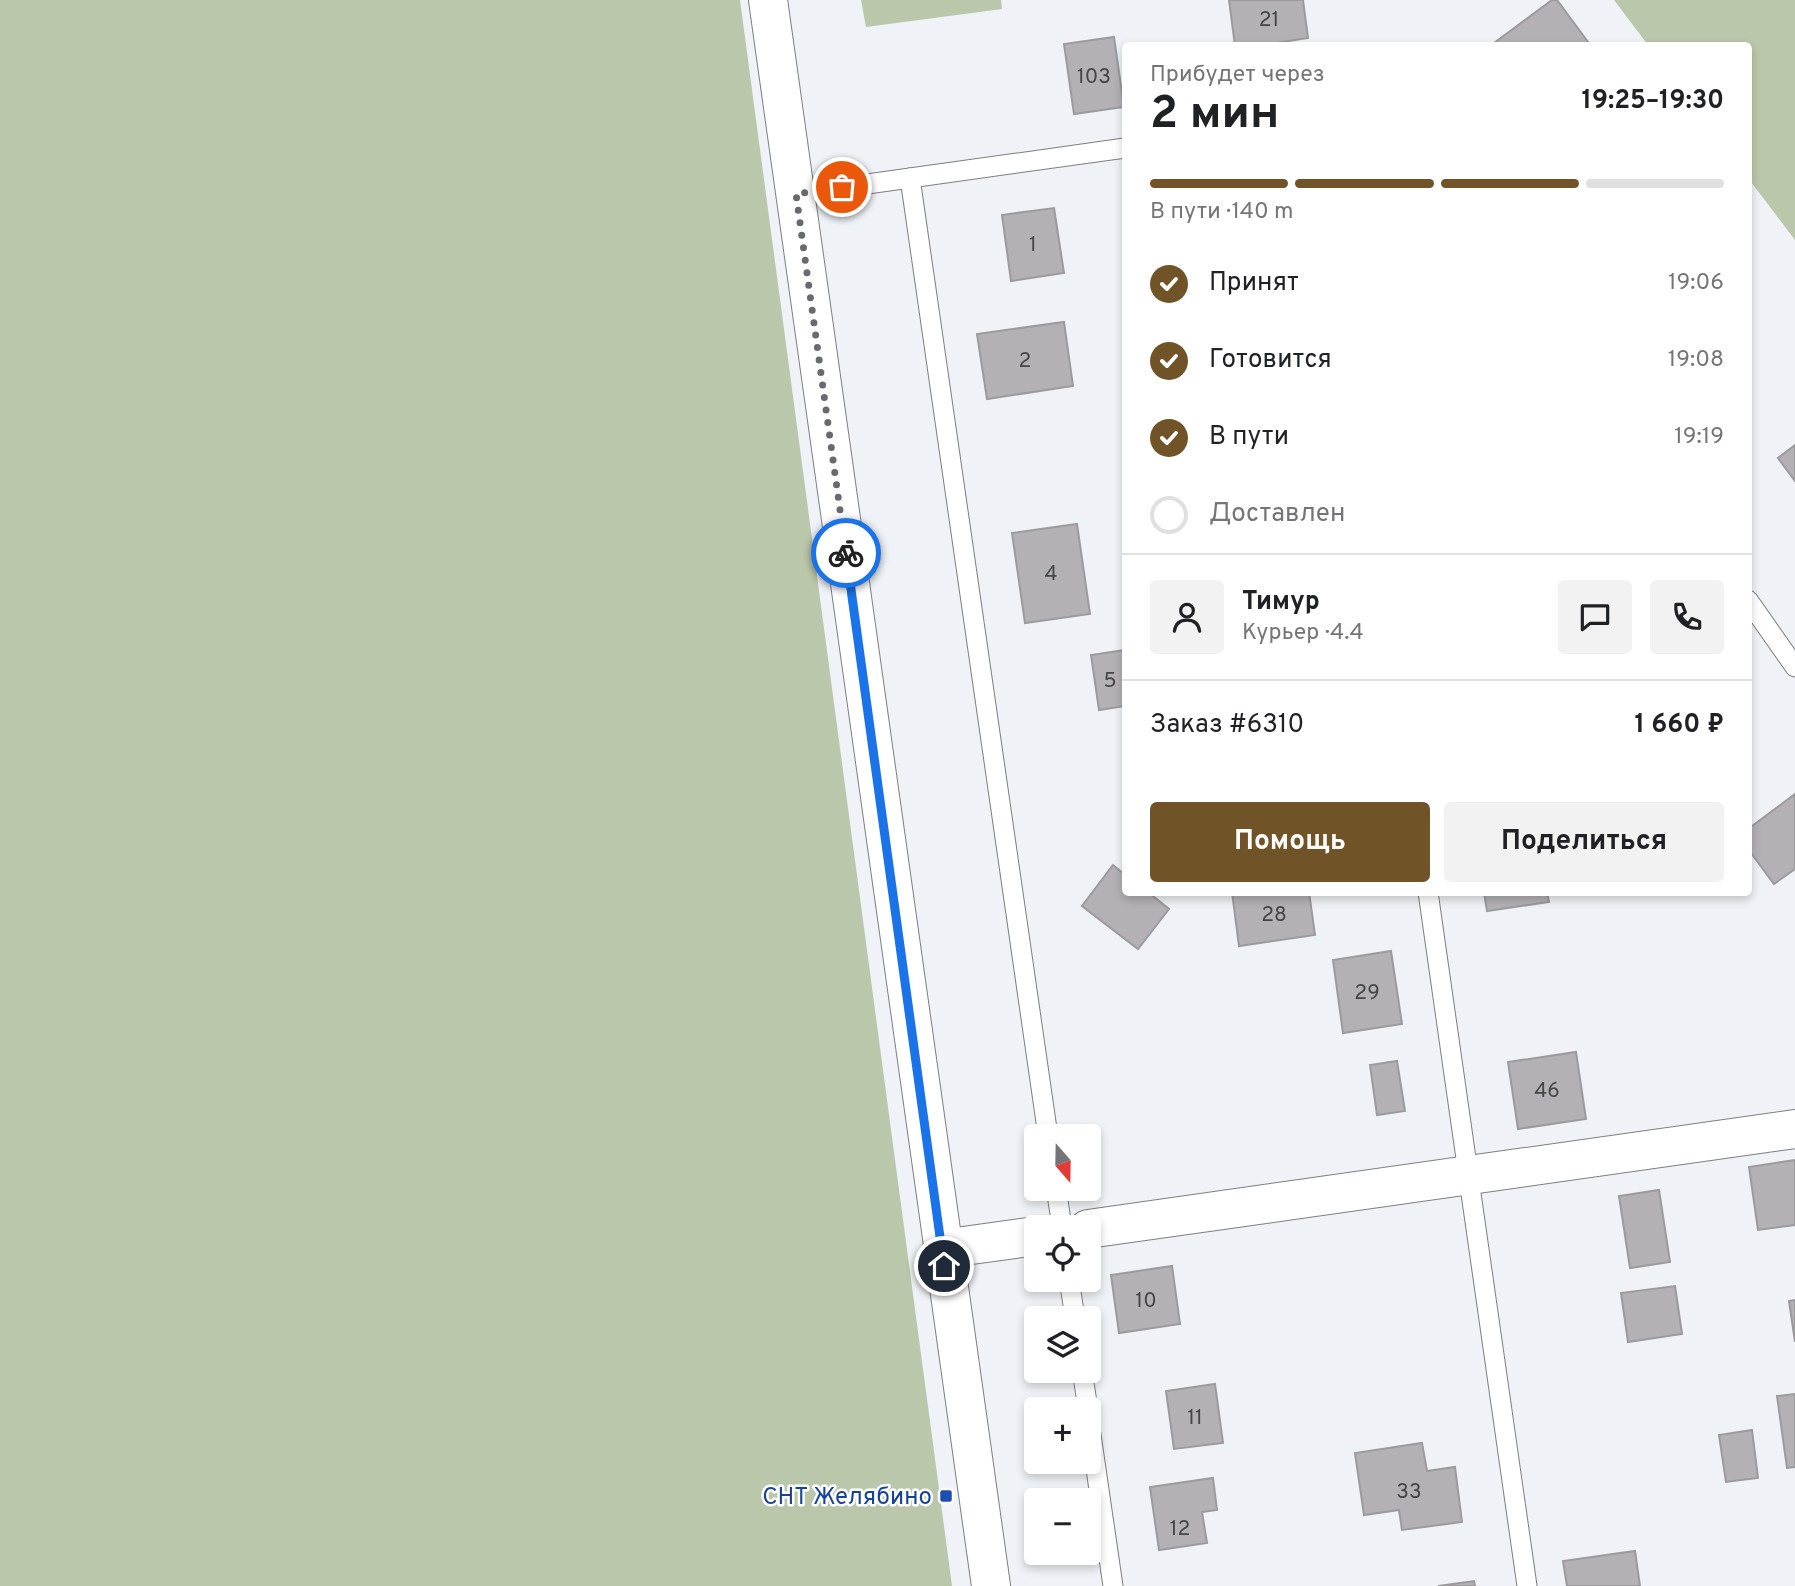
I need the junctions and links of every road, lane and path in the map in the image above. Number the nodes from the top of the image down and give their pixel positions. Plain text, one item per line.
1 (768, 0) edge
2 (1122, 148) edge
3 (910, 177) junction
4 (796, 194) junction
5 (1752, 606) edge
6 (1795, 667) edge
7 (1430, 896) edge
8 (1046, 1124) edge
9 (1795, 1129) edge
10 (1469, 1175) junction
11 (1101, 1227) edge
12 (1024, 1238) edge
13 (942, 1249) junction
14 (1097, 1474) edge
15 (991, 1586) edge
16 (1113, 1586) edge
17 (1527, 1586) edge

1 - 4 street
2 - 3 lane
3 - 4 lane
3 - 8 lane
4 - 13 street
5 - 6 lane
7 - 10 lane
9 - 10 street
10 - 11 street
10 - 17 lane
12 - 13 street
13 - 15 street
14 - 16 lane

